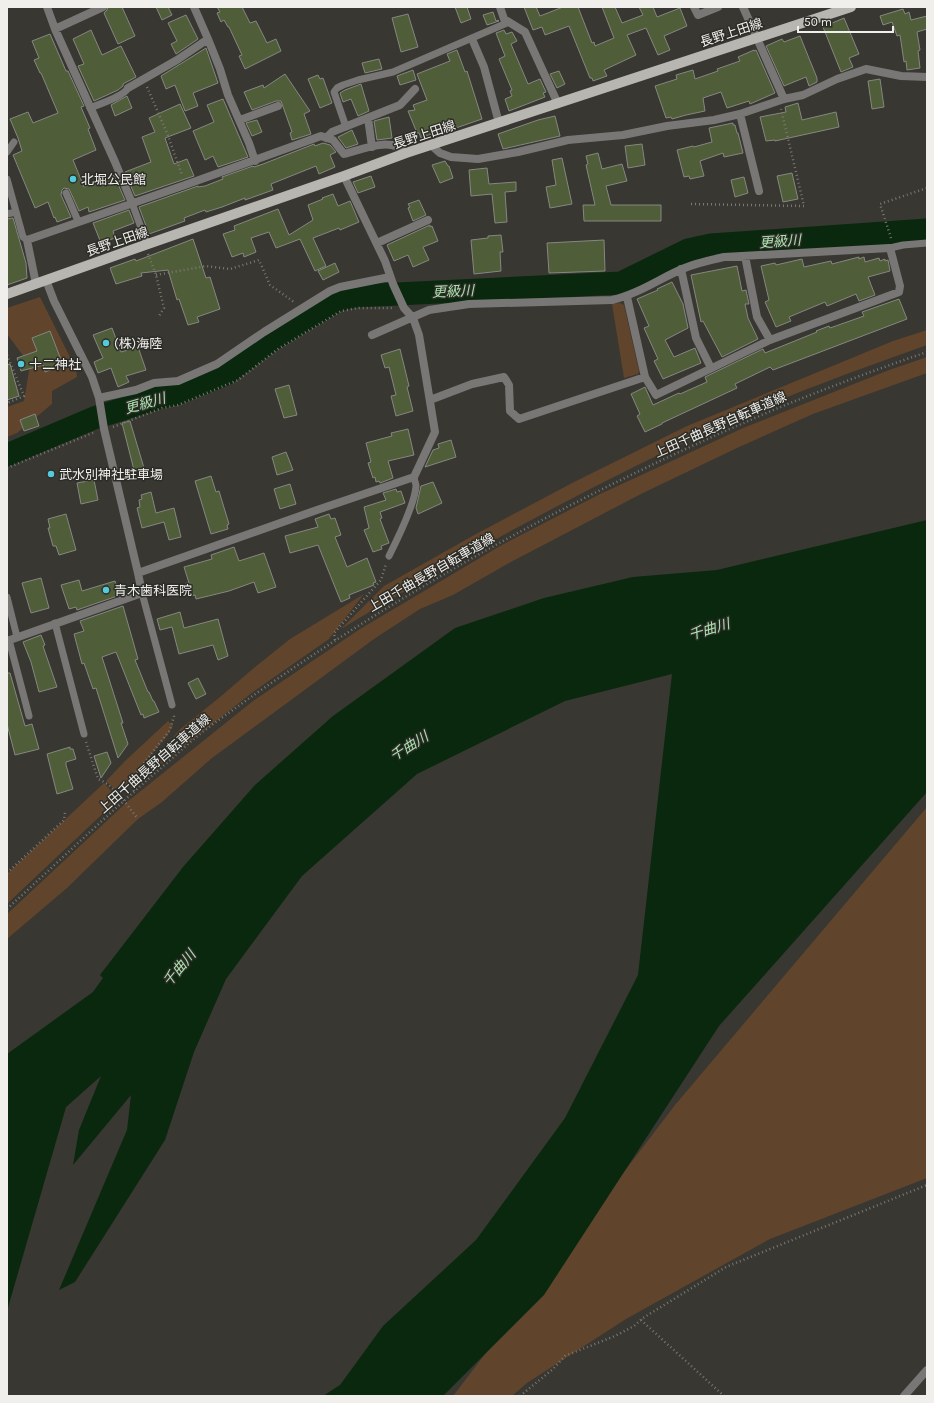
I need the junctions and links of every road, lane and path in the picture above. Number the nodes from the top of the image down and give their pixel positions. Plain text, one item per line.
1 (47, 7) edge
2 (103, 7) edge
3 (194, 7) edge
4 (500, 7) edge
5 (694, 7) edge
6 (718, 7) edge
7 (743, 7) edge
8 (851, 7) edge
9 (509, 22) junction
10 (55, 29) junction
11 (756, 38) junction
12 (208, 39) junction
13 (472, 39) junction
14 (927, 77) edge
15 (144, 79) junction
16 (128, 88) joint
17 (415, 89) dead end
18 (784, 99) junction
19 (558, 104) junction
20 (278, 106) dead end
21 (90, 108) junction
22 (740, 114) junction
23 (368, 118) junction
24 (240, 120) junction
25 (499, 123) junction
26 (346, 127) junction
27 (326, 138) junction
28 (14, 142) dead end
29 (432, 146) junction
30 (372, 147) junction
31 (7, 152) edge
32 (406, 153) junction
33 (255, 161) junction
34 (344, 176) junction
35 (7, 179) edge
36 (186, 185) junction
37 (927, 188) edge
38 (759, 191) dead end
39 (66, 193) dead end
40 (132, 203) junction
41 (690, 204) dead end
42 (16, 212) junction
43 (7, 214) edge
44 (428, 220) dead end
45 (78, 222) junction
46 (27, 240) junction
47 (377, 243) junction
48 (927, 243) edge
49 (146, 244) junction
50 (892, 248) junction
51 (745, 256) junction
52 (681, 269) junction
53 (156, 275) junction
54 (46, 280) junction
55 (392, 280) junction
56 (36, 284) junction
57 (7, 294) edge
58 (626, 297) junction
59 (303, 308) junction
60 (404, 308) junction
61 (159, 316) dead end
62 (412, 318) junction
63 (372, 336) dead end
64 (770, 340) junction
65 (927, 352) edge
66 (7, 355) edge
67 (711, 368) junction
68 (645, 377) junction
69 (100, 400) junction
70 (430, 400) junction
71 (7, 403) edge
72 (104, 428) junction
73 (7, 468) edge
74 (414, 477) junction
75 (389, 556) joint
76 (138, 573) junction
77 (142, 593) junction
78 (7, 597) edge
79 (55, 623) junction
80 (11, 639) edge
81 (335, 640) junction
82 (172, 705) joint
83 (29, 716) dead end
84 (84, 734) joint
85 (134, 792) junction
86 (124, 801) junction
87 (65, 812) dead end
88 (138, 819) dead end
89 (7, 873) edge
90 (7, 910) edge
91 (927, 1185) edge
92 (641, 1320) junction
93 (927, 1370) edge
94 (520, 1396) edge
95 (724, 1396) edge
96 (904, 1396) edge

1 - 10 street
2 - 10 street
3 - 12 street
4 - 9 street
5 - 6 street
7 - 11 street
8 - 11 main road, 長野上田線
9 - 13 lane
9 - 19 street
10 - 21 street
11 - 18 street
11 - 19 main road, 長野上田線
12 - 15 street
12 - 24 street
13 - 25 street
13 - 26 lane
14 - 18 street
15 - 16 street
15 - 36 path
16 - 21 lane
17 - 23 street
18 - 22 street
18 - 41 path
19 - 25 main road, 長野上田線
20 - 24 street
21 - 40 street
22 - 29 street
22 - 38 street
23 - 26 street
23 - 30 street
24 - 33 street
25 - 29 main road, 長野上田線
26 - 27 street
27 - 30 street
27 - 33 street
28 - 31 lane
29 - 32 main road, 長野上田線
30 - 32 street
32 - 34 main road, 長野上田線
33 - 36 street
34 - 47 street
34 - 49 main road, 長野上田線
35 - 42 lane
36 - 40 street
37 - 50 path
39 - 45 lane
40 - 45 street
40 - 49 lane
42 - 43 lane
42 - 46 lane
44 - 47 street
45 - 46 street
46 - 56 street
47 - 55 street
48 - 50 lane
49 - 53 path
49 - 54 main road, 長野上田線
50 - 51 street
50 - 64 street
51 - 52 street
51 - 64 street
52 - 58 street
52 - 67 street
53 - 59 path
53 - 61 path
54 - 56 main road, 長野上田線
54 - 69 street
55 - 59 street
55 - 60 street
56 - 57 main road, 長野上田線
58 - 62 street
58 - 68 street
59 - 69 street
60 - 62 street
60 - 72 path
62 - 63 street
62 - 70 street
64 - 67 street
65 - 81 path, 上田千曲長野自転車道線
66 - 71 path
67 - 68 street
68 - 70 street
69 - 72 street
70 - 74 street
72 - 73 path
72 - 76 street
74 - 75 lane
74 - 76 street
75 - 81 path
76 - 77 street
77 - 79 street
77 - 82 lane
78 - 80 lane
79 - 80 street
79 - 84 lane
80 - 83 lane
81 - 85 path, 上田千曲長野自転車道線
82 - 85 path
84 - 86 path
85 - 86 path, 上田千曲長野自転車道線
86 - 88 path
86 - 90 path, 上田千曲長野自転車道線
87 - 89 path
91 - 92 path
92 - 94 path
92 - 95 path
93 - 96 street

